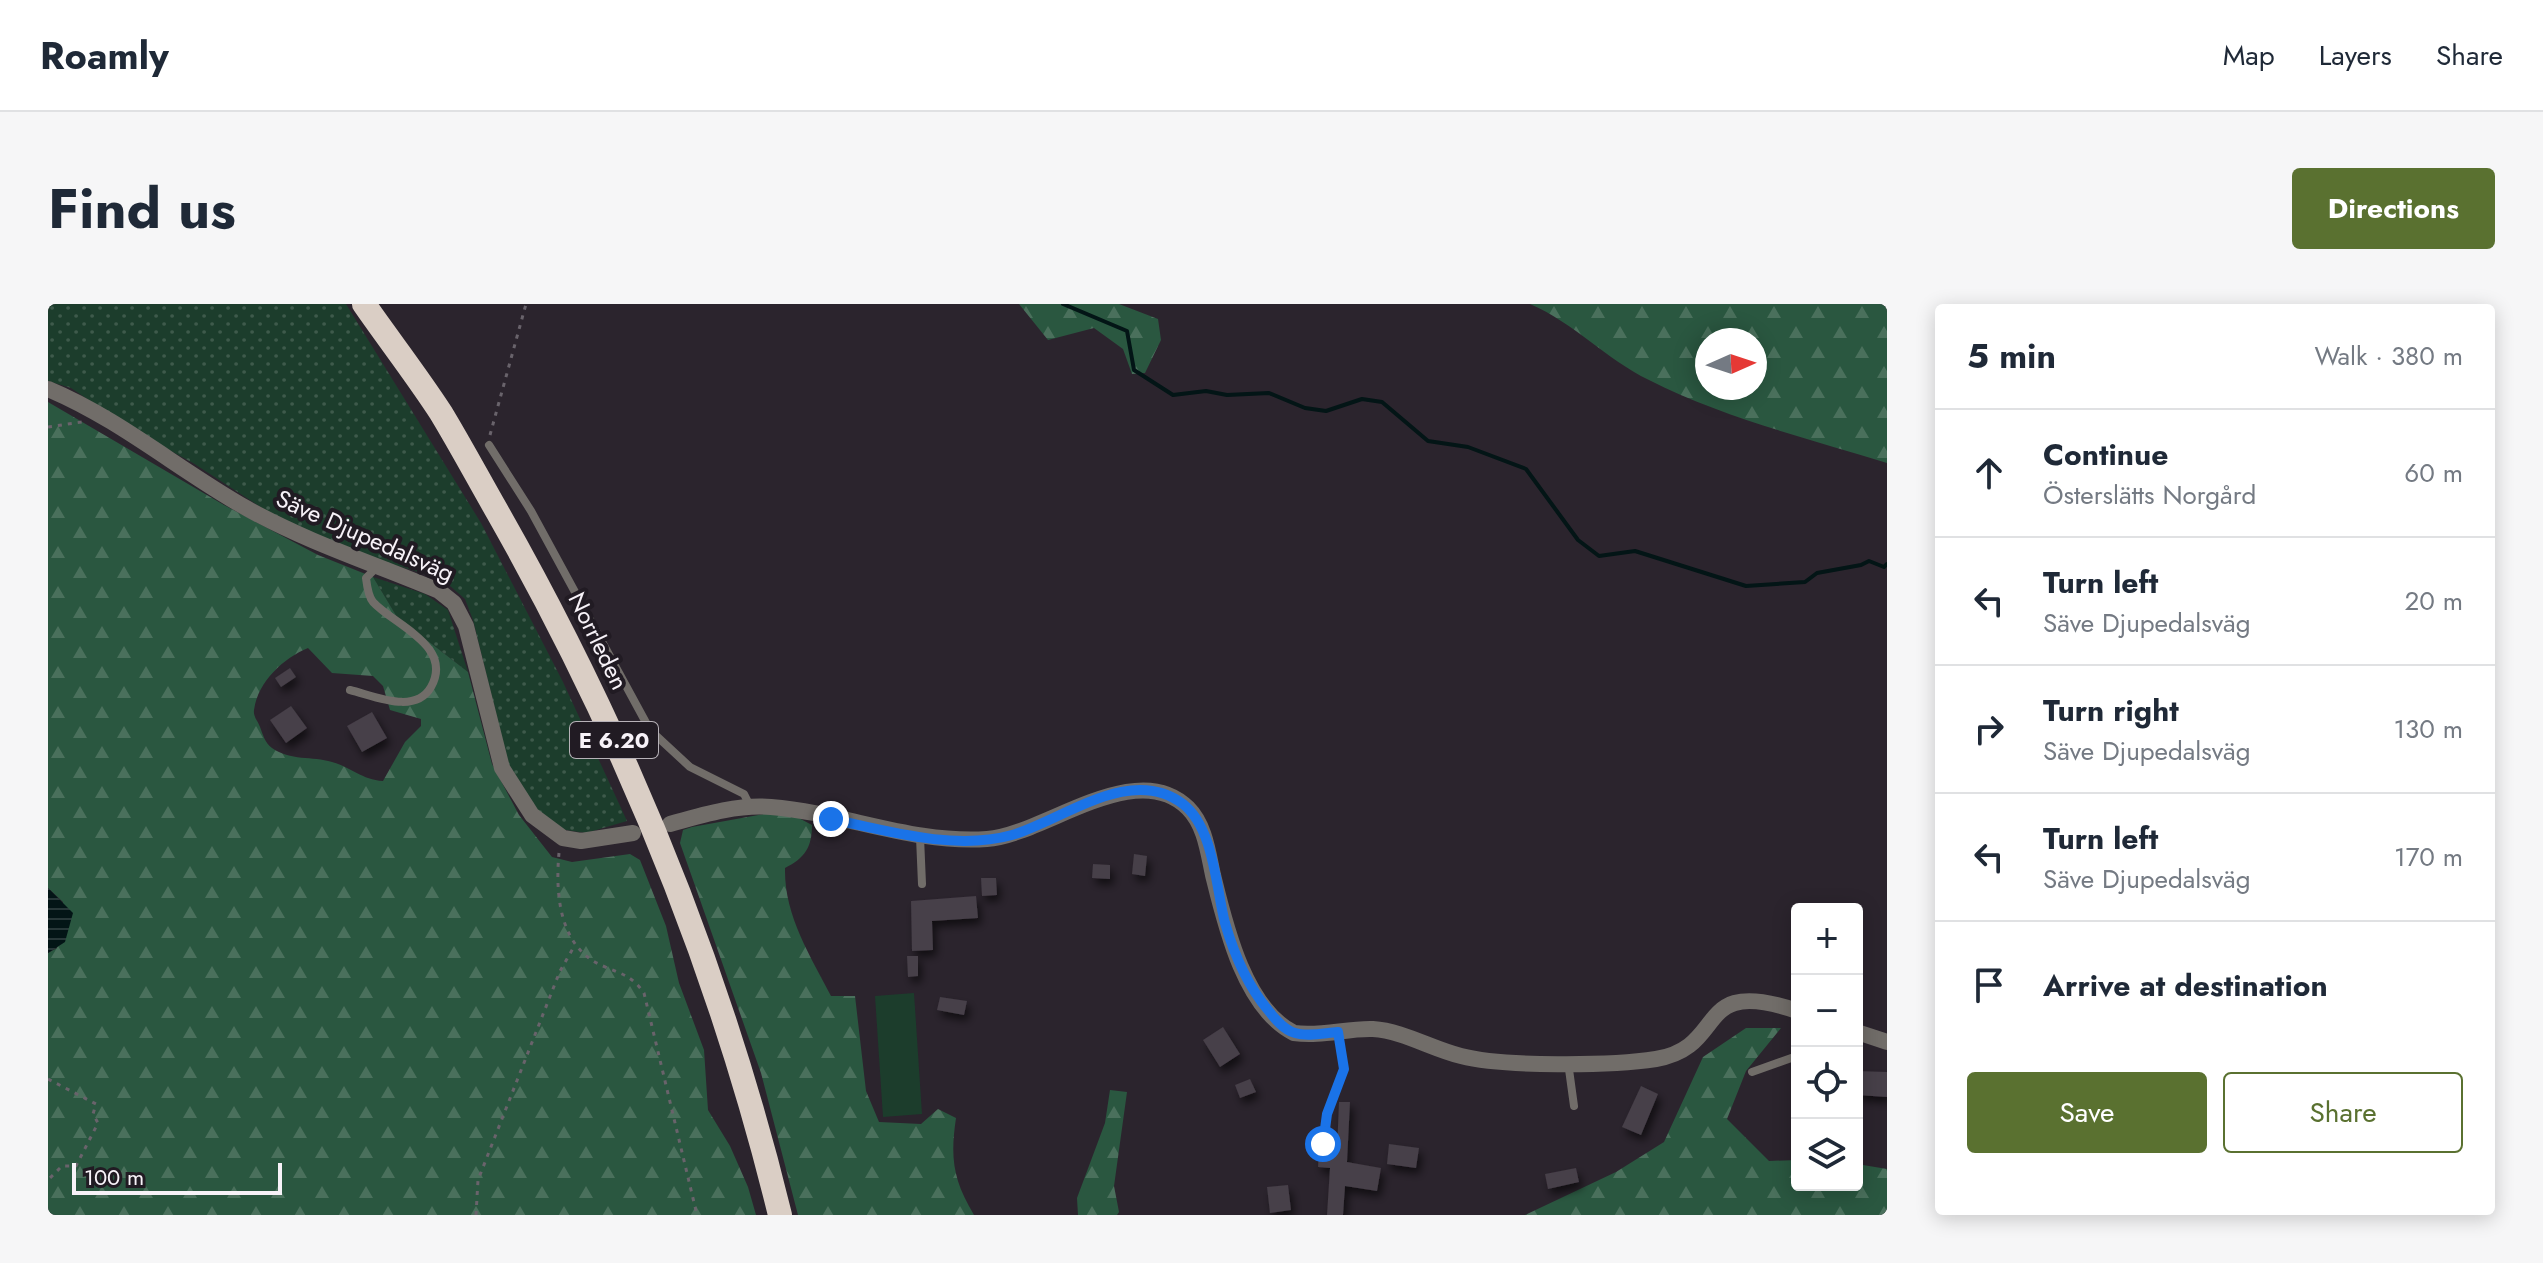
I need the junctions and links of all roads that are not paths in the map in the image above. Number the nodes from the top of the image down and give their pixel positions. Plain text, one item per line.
1 (364, 304) edge
2 (48, 389) edge
3 (489, 445) road end
4 (379, 566) junction
5 (350, 690) dead end
6 (750, 807) junction
7 (670, 824) dead end
8 (633, 833) dead end
9 (920, 837) junction
10 (922, 884) dead end
11 (1791, 1009) edge
12 (1338, 1032) junction
13 (1863, 1034) edge
14 (1887, 1042) edge
15 (1791, 1058) edge
16 (1568, 1062) junction
17 (1752, 1072) dead end
18 (1574, 1106) dead end
19 (1323, 1144) dead end
20 (780, 1215) edge

1 - 20 highway, Norrleden / E 6.20
2 - 4 street, Säve Djupedalsväg
3 - 6 lane
4 - 5 lane
4 - 8 street, Säve Djupedalsväg
6 - 7 street
6 - 9 street
9 - 10 lane
9 - 12 street
11 - 16 street
12 - 16 street
12 - 19 lane
13 - 14 street
15 - 17 lane
16 - 18 lane

